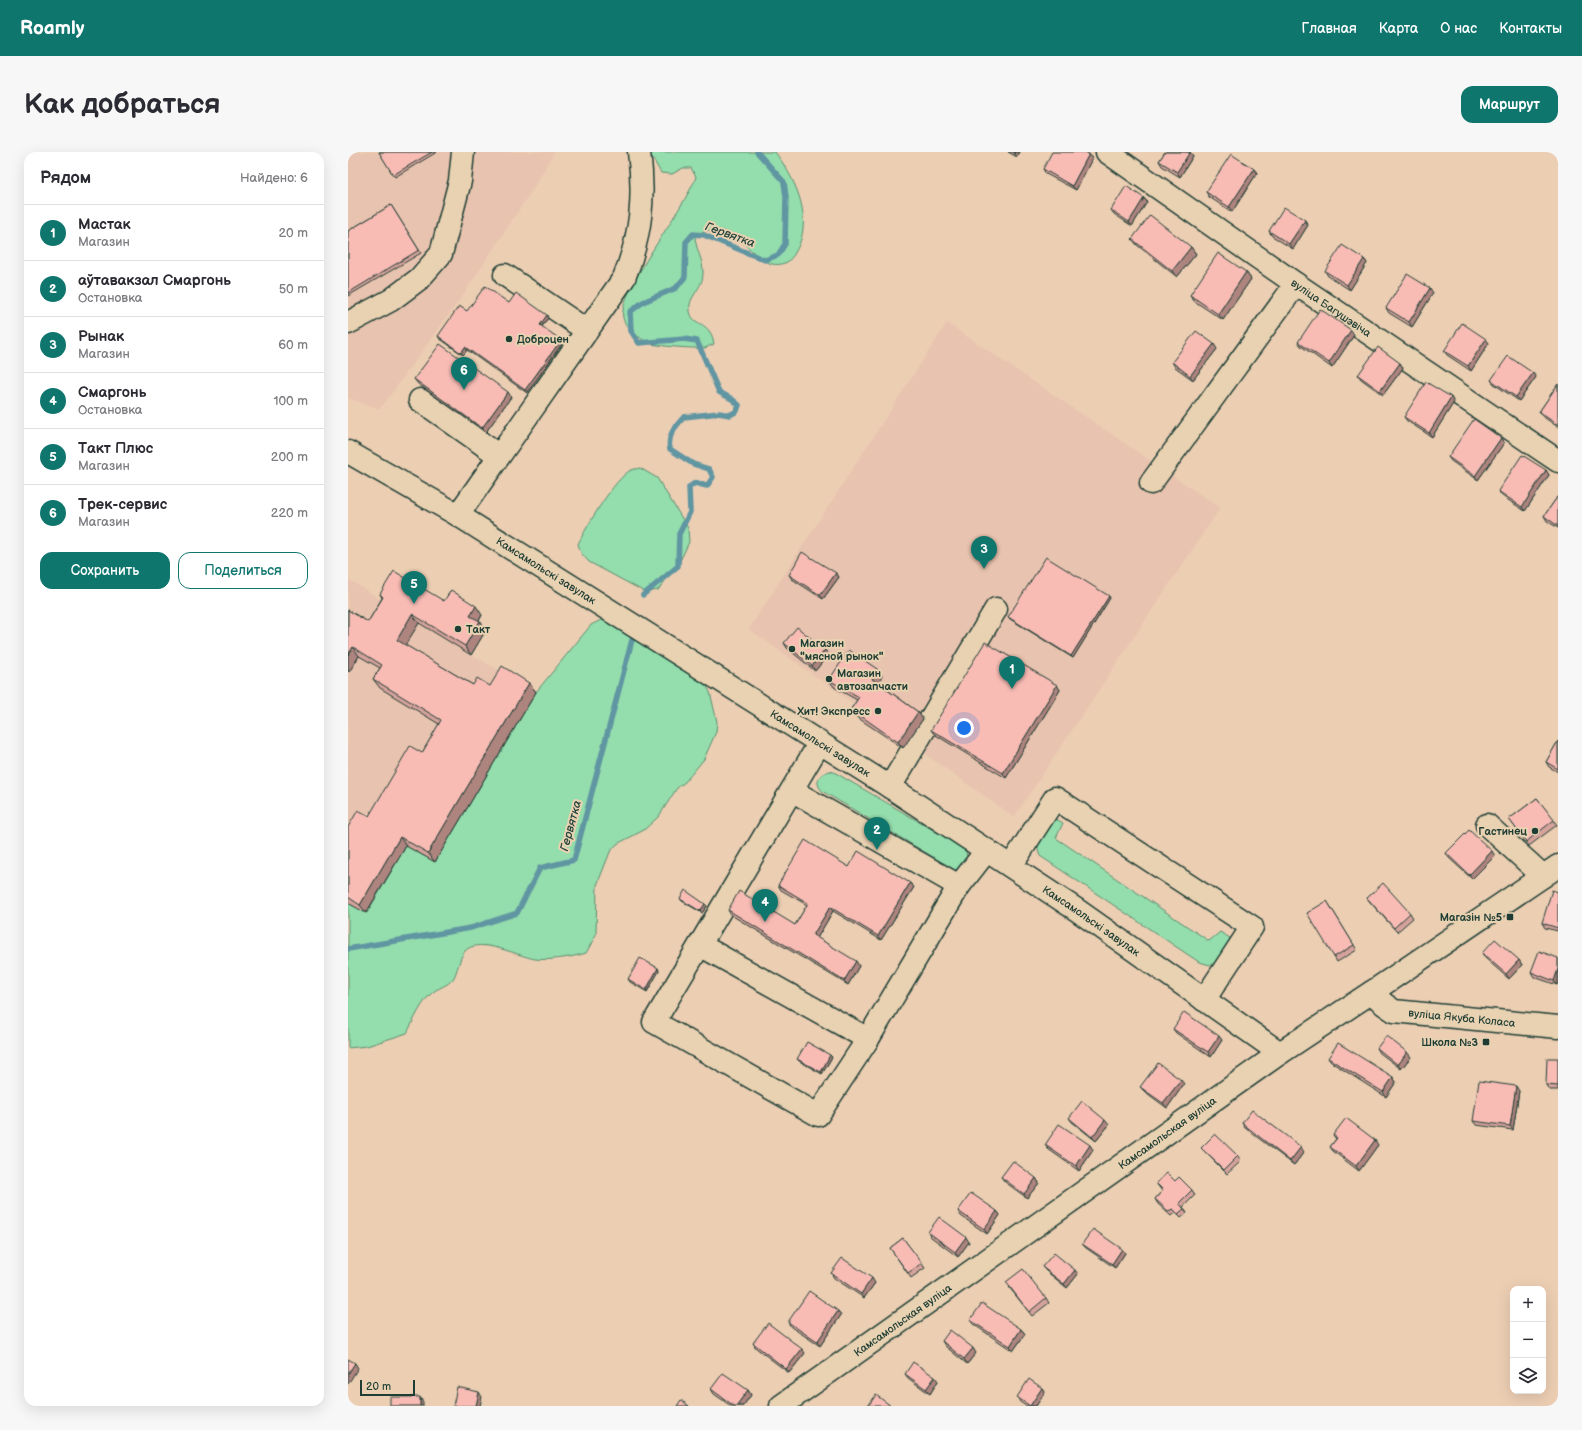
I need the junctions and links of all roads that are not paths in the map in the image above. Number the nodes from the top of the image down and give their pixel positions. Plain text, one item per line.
1 (463, 152) edge
2 (639, 152) edge
3 (1107, 152) edge
4 (505, 275) dead end
5 (1296, 284) junction
6 (348, 323) edge
7 (586, 330) junction
8 (420, 400) dead end
9 (498, 455) junction
10 (351, 460) edge
11 (1558, 461) edge
12 (1151, 483) dead end
13 (458, 515) junction
14 (996, 609) dead end
15 (819, 744) junction
16 (890, 788) junction
17 (793, 791) junction
18 (1487, 824) dead end
19 (987, 850) junction
20 (1011, 866) junction
21 (1551, 871) edge
22 (959, 886) junction
23 (700, 945) junction
24 (1372, 992) junction
25 (1204, 1000) junction
26 (1558, 1027) edge
27 (868, 1039) junction
28 (1280, 1054) junction
29 (781, 1406) edge

1 - 6 street
2 - 7 street
3 - 5 street, вуліца Багушэвіча
4 - 7 street
5 - 11 street, вуліца Багушэвіча
5 - 12 street
7 - 9 street
8 - 9 street
9 - 13 street
10 - 13 street, Камсамольскі завулак
13 - 15 street, Камсамольскі завулак
14 - 16 street
15 - 16 street, Камсамольскі завулак
15 - 17 street
16 - 19 street, Камсамольскі завулак
17 - 22 street
17 - 23 street
18 - 21 street
19 - 20 street, Камсамольскі завулак
19 - 22 street
20 - 25 street, Камсамольскі завулак
20 - 25 street
21 - 24 street, Камсамольская вуліца
22 - 27 street
23 - 27 street
23 - 27 street
24 - 26 street, вуліца Якуба Коласа
24 - 28 street, Камсамольская вуліца
25 - 28 street, Камсамольскі завулак
28 - 29 street, Камсамольская вуліца

